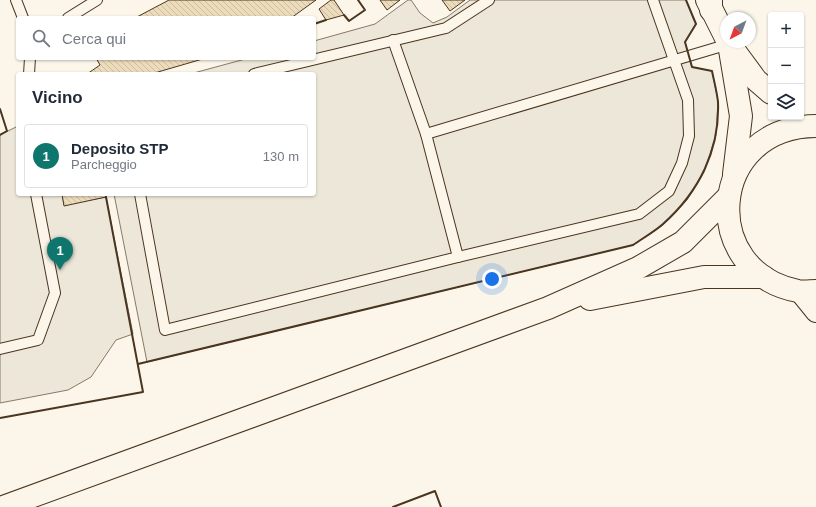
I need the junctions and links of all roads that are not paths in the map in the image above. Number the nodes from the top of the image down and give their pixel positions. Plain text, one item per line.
1 (16, 0) edge
2 (97, 0) edge
3 (489, 0) edge
4 (653, 0) edge
5 (710, 3) edge
6 (22, 16) edge
7 (71, 16) edge
8 (720, 24) edge
9 (393, 40) junction
10 (720, 44) edge
11 (729, 48) edge
12 (733, 48) edge
13 (316, 59) edge
14 (30, 60) edge
15 (311, 60) edge
16 (674, 60) junction
17 (29, 72) edge
18 (262, 72) edge
19 (768, 90) edge
20 (811, 122) edge
21 (426, 134) junction
22 (731, 187) junction
23 (36, 196) edge
24 (140, 196) edge
25 (458, 257) junction
26 (764, 277) junction
27 (807, 291) edge
28 (548, 308) junction
29 (816, 312) edge
30 (0, 349) edge
31 (3, 507) edge

1 - 6 lane
2 - 7 lane
3 - 9 lane
4 - 16 lane
5 - 8 street
9 - 13 lane
9 - 21 lane
10 - 16 lane
11 - 22 street
12 - 19 street
14 - 17 lane
15 - 18 lane
16 - 21 lane
16 - 25 lane
20 - 22 street
21 - 25 lane
22 - 26 street
22 - 28 street
23 - 30 lane
24 - 25 lane
26 - 27 street
26 - 28 street
27 - 29 street
28 - 31 street

